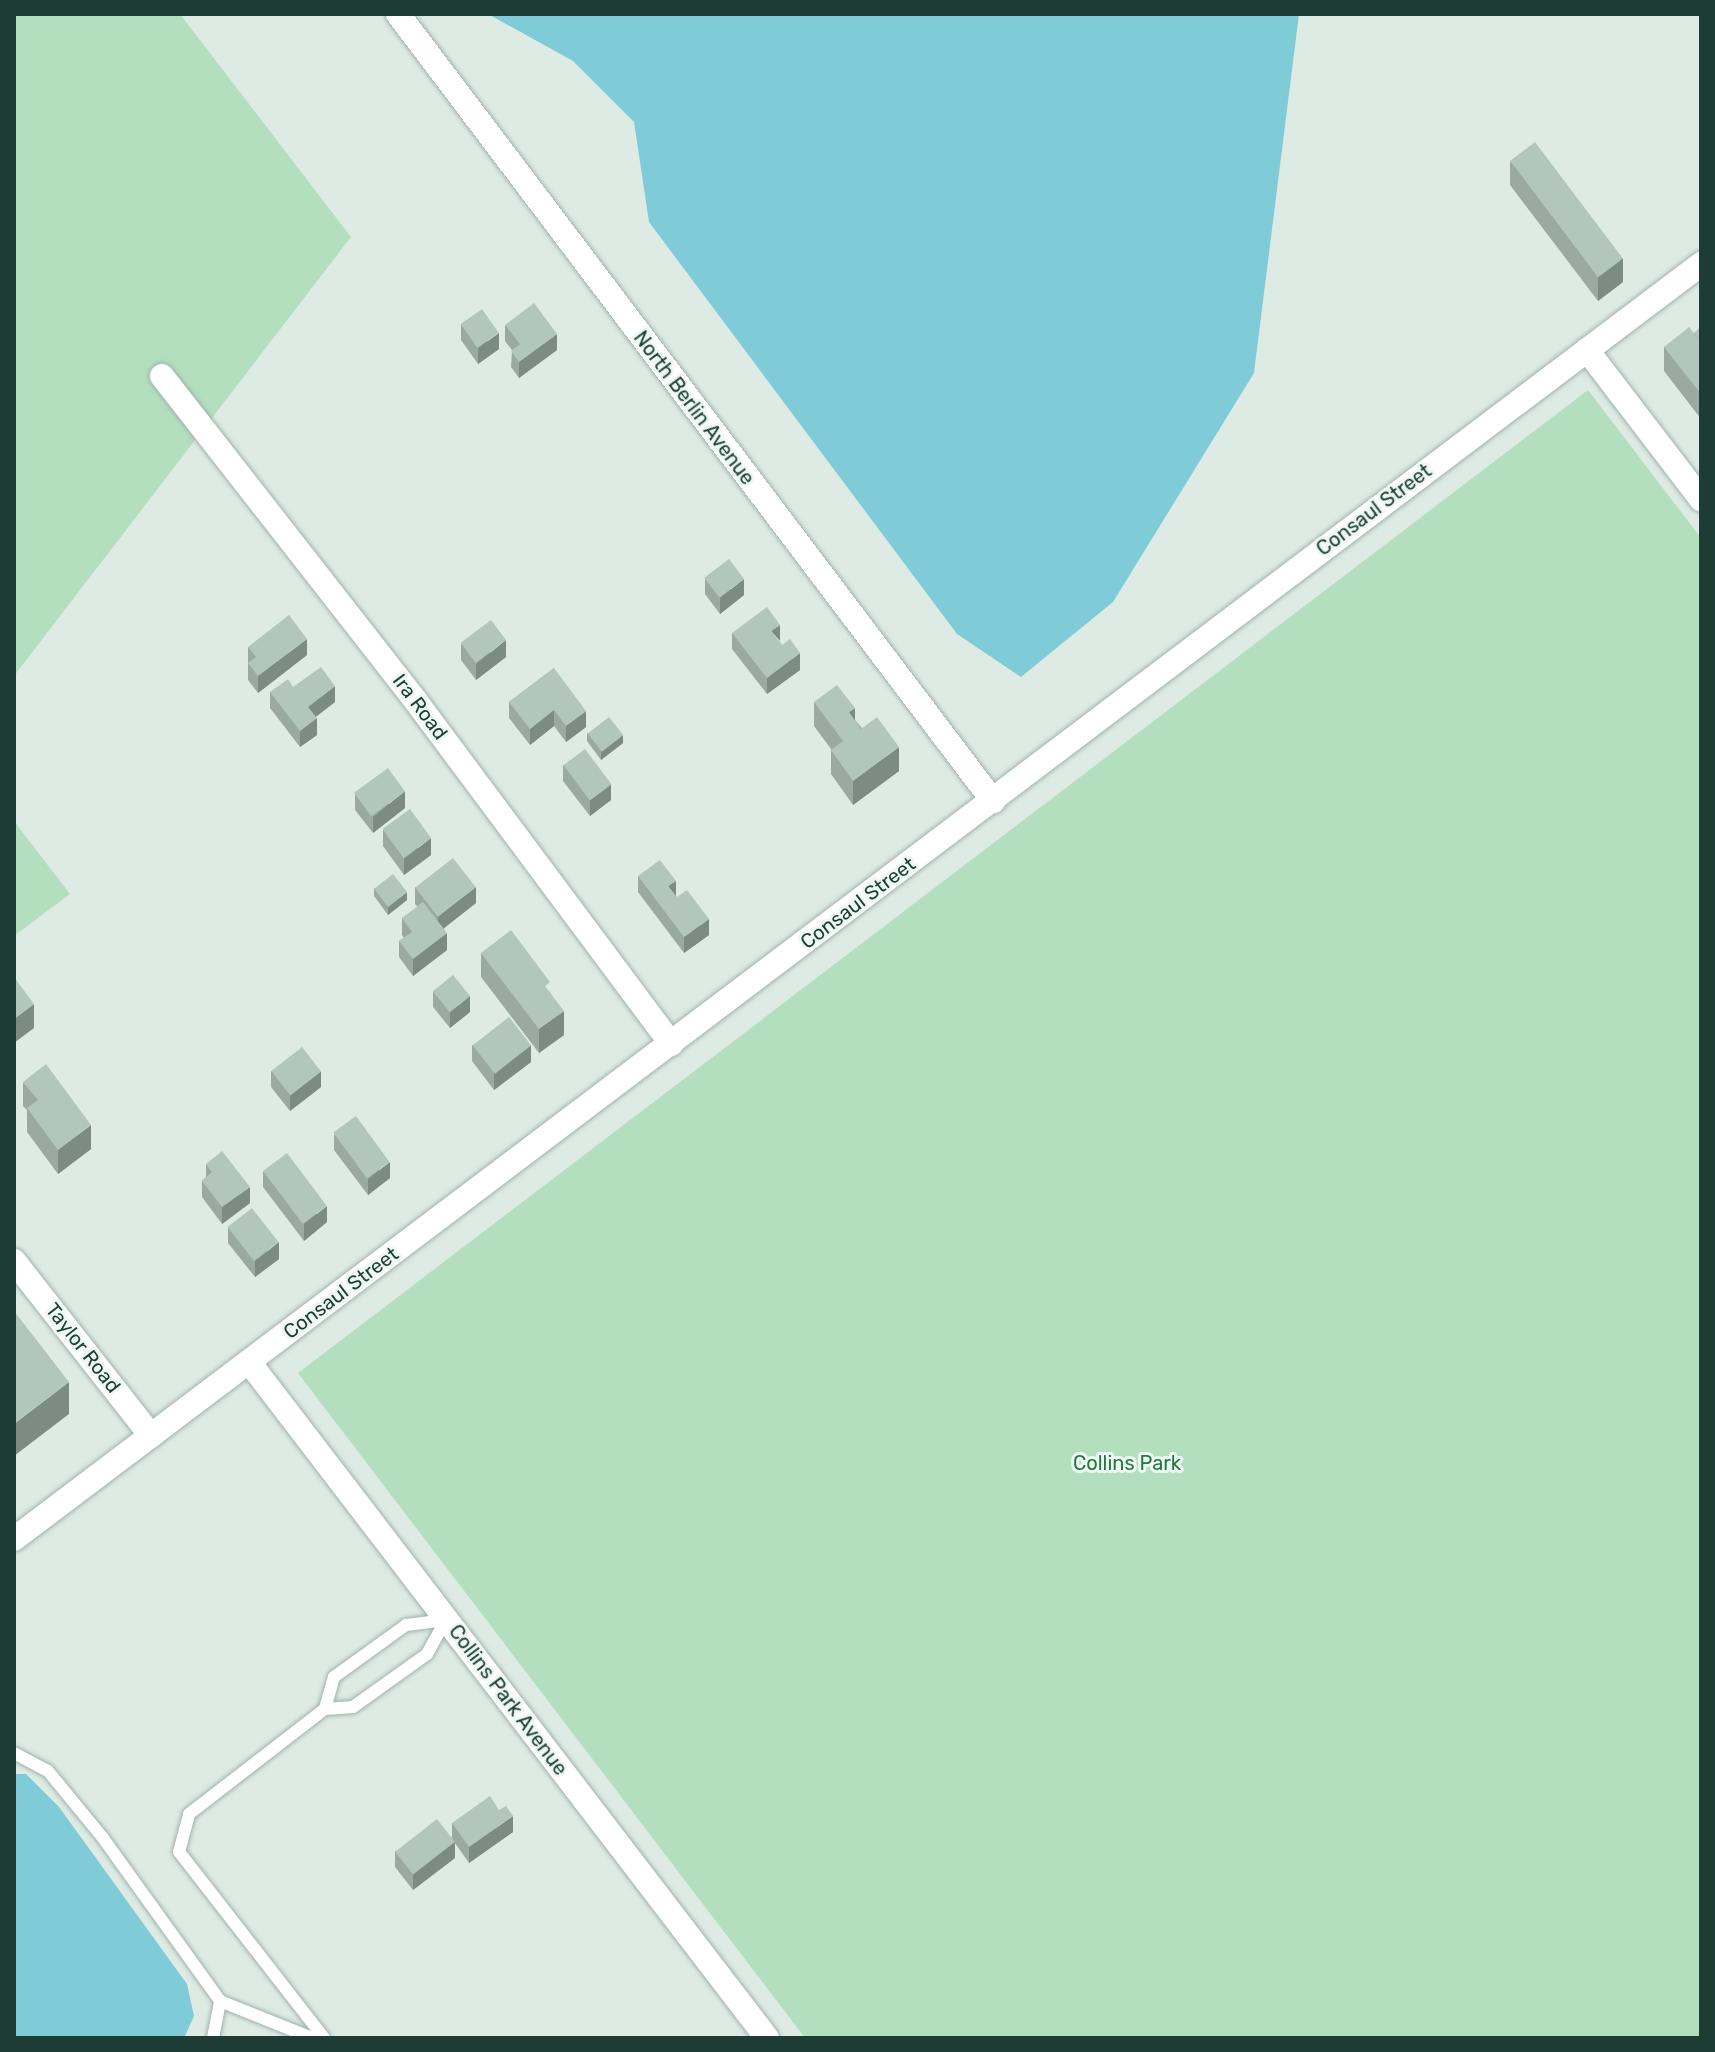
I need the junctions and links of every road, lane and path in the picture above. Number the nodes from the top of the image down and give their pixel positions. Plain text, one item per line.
1 (398, 14) edge
2 (1701, 264) edge
3 (1587, 350) junction
4 (162, 376) dead end
5 (1701, 499) edge
6 (993, 801) junction
7 (671, 1044) junction
8 (14, 1261) edge
9 (249, 1362) junction
10 (151, 1436) junction
11 (14, 1539) edge
12 (446, 1620) junction
13 (325, 1709) junction
14 (14, 1753) edge
15 (220, 2001) junction
16 (213, 2038) edge
17 (312, 2038) edge
18 (324, 2038) edge
19 (767, 2038) edge

1 - 6 street, North Berlin Avenue
2 - 3 street, Consaul Street
3 - 5 street
3 - 6 street, Consaul Street
4 - 7 street, Ira Road
6 - 7 street, Consaul Street
7 - 9 street, Consaul Street
8 - 10 street, Taylor Road
9 - 10 street, Consaul Street
9 - 12 street, Collins Park Avenue
10 - 11 street, Consaul Street
12 - 13 lane
12 - 13 lane
12 - 19 street, Collins Park Avenue
13 - 18 lane
14 - 15 lane
15 - 16 lane
15 - 17 lane

